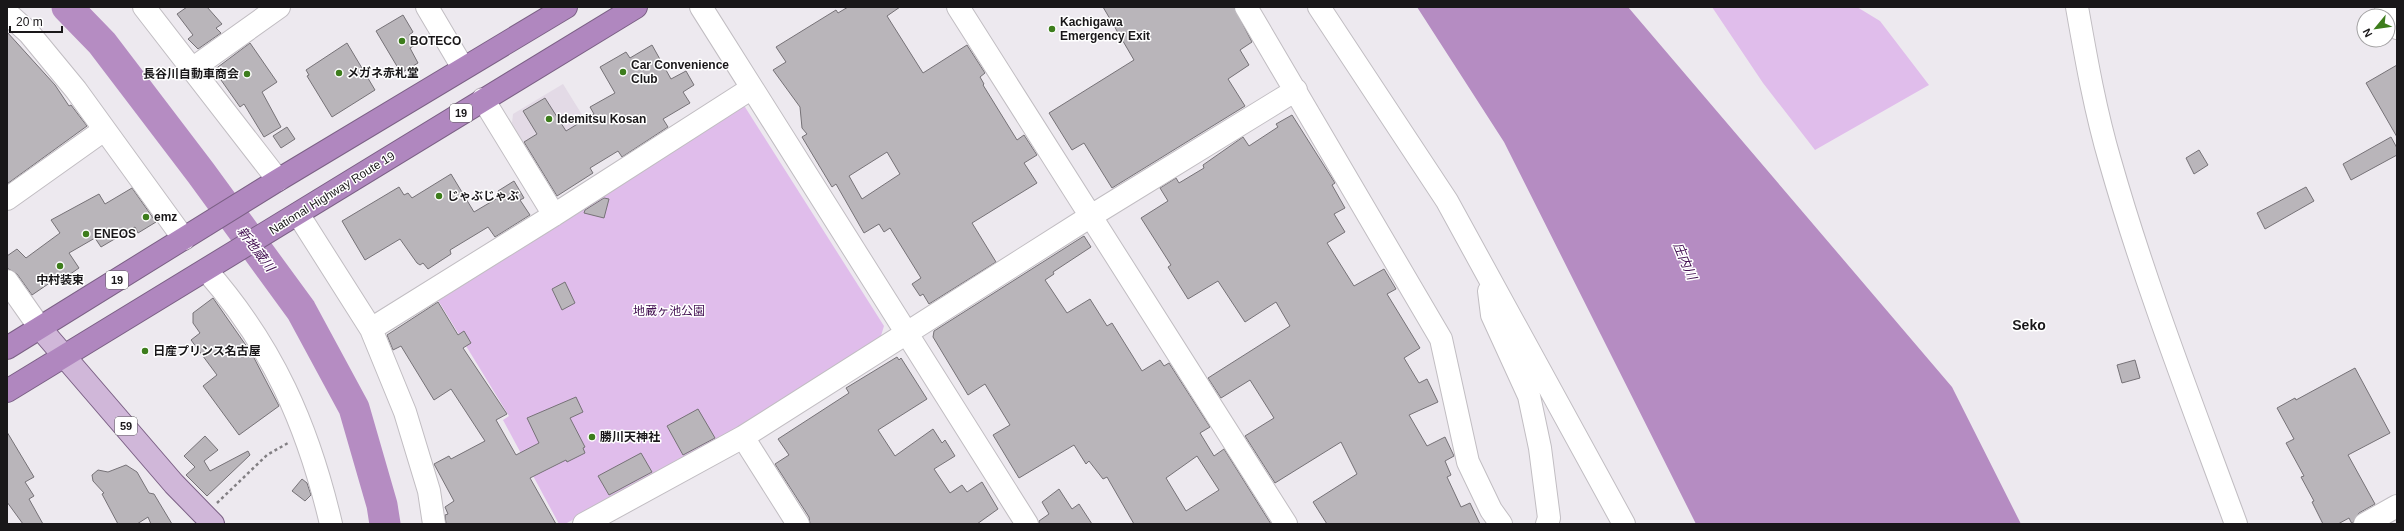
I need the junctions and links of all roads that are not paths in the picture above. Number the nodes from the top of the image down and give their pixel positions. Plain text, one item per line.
1 (144, 7) edge
2 (279, 7) edge
3 (427, 7) edge
4 (566, 7) edge
5 (636, 7) edge
6 (701, 7) edge
7 (958, 7) edge
8 (1246, 7) edge
9 (1320, 7) edge
10 (2077, 7) edge
11 (7, 13) edge
12 (464, 68) junction
13 (192, 69) junction
14 (752, 88) junction
15 (1296, 90) junction
16 (483, 99) junction
17 (104, 130) junction
18 (272, 184) junction
19 (7, 199) edge
20 (554, 215) junction
21 (1091, 216) junction
22 (292, 218) junction
23 (189, 235) junction
24 (210, 267) junction
25 (1487, 276) junction
26 (7, 281) edge
27 (40, 328) junction
28 (371, 329) junction
29 (906, 334) junction
30 (7, 348) edge
31 (65, 356) junction
32 (7, 391) edge
33 (743, 437) junction
34 (2397, 506) edge
35 (209, 520) edge
36 (331, 524) edge
37 (434, 524) edge
38 (584, 524) edge
39 (798, 524) edge
40 (1027, 524) edge
41 (1286, 524) edge
42 (1501, 524) edge
43 (1547, 524) edge
44 (1624, 524) edge
45 (2236, 524) edge
46 (2365, 524) edge

1 - 13 street
2 - 13 street
3 - 12 street
4 - 12 highway, 19
5 - 16 highway, National Highway Route 19 / 19
6 - 14 street
7 - 21 street
8 - 15 street
9 - 25 street
10 - 45 street
11 - 17 street
12 - 18 highway, 19
13 - 18 street
14 - 20 street
14 - 29 street
15 - 21 street
15 - 42 street
16 - 20 street
16 - 22 highway, National Highway Route 19 / 19
17 - 19 street
17 - 23 street
18 - 23 highway, 19
20 - 28 street
21 - 29 street
21 - 41 street
22 - 24 highway, National Highway Route 19 / 19
22 - 28 street
23 - 27 highway, 19
24 - 31 highway, National Highway Route 19 / 19
24 - 36 street
25 - 43 street
25 - 44 street
26 - 27 street
27 - 30 highway, 19
27 - 31 main road, 59
28 - 37 street
29 - 33 street
29 - 40 street
31 - 32 highway, National Highway Route 19 / 19
31 - 35 main road, 59
33 - 38 street
33 - 39 street
34 - 46 street

